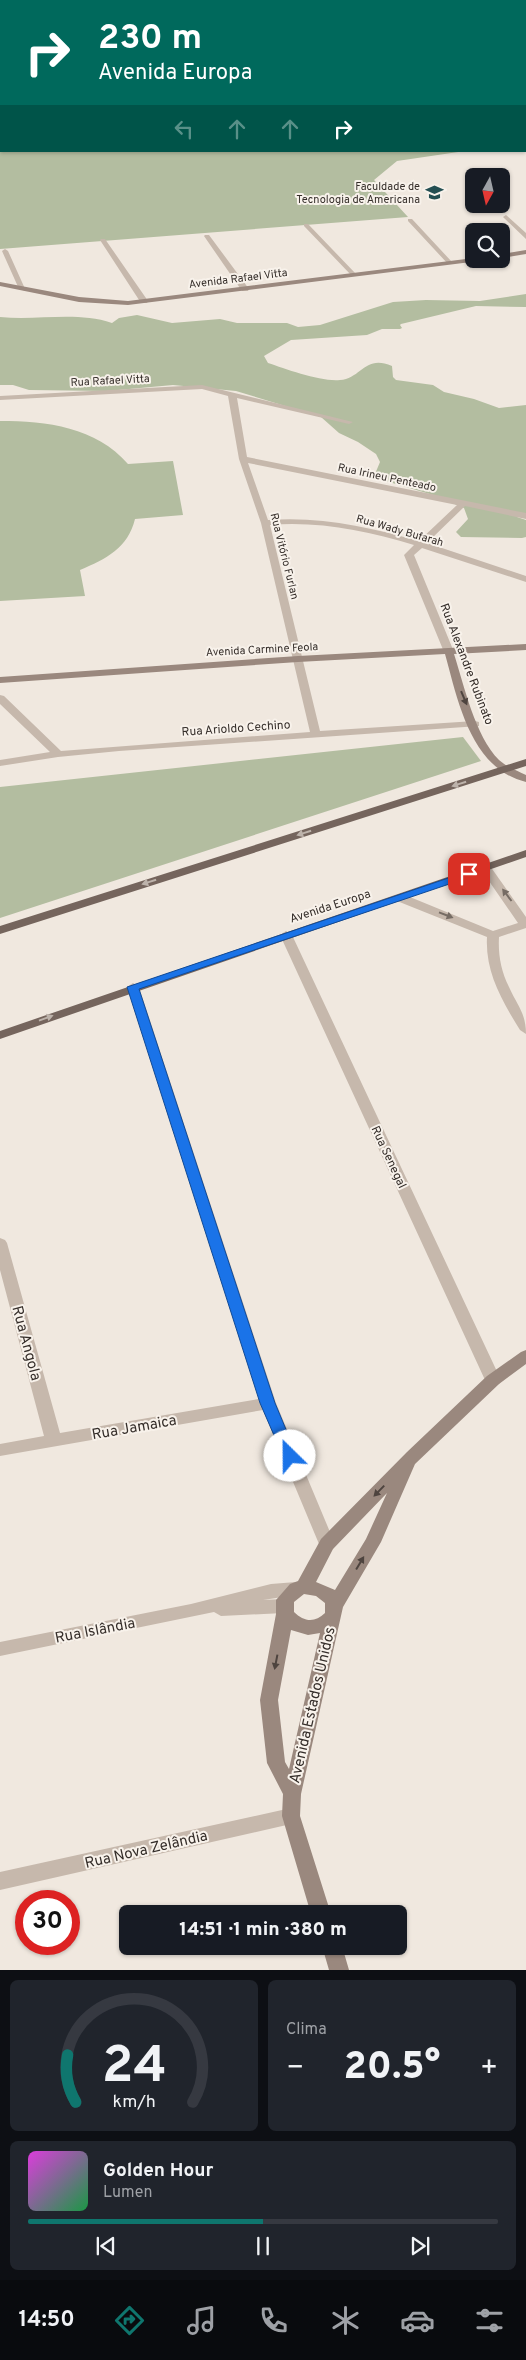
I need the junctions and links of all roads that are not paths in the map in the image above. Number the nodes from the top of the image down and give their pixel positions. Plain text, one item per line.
1 (506, 217) dead end
2 (410, 220) dead end
3 (306, 225) dead end
4 (207, 236) dead end
5 (526, 237) edge
6 (103, 240) dead end
7 (5, 252) dead end
8 (526, 252) edge
9 (510, 255) edge
10 (465, 261) edge
11 (450, 263) junction
12 (354, 275) junction
13 (0, 284) edge
14 (23, 289) junction
15 (245, 289) junction
16 (144, 301) junction
17 (232, 396) junction
18 (0, 398) edge
19 (348, 422) dead end
20 (244, 459) junction
21 (464, 504) junction
22 (526, 516) edge
23 (265, 523) junction
24 (420, 546) junction
25 (526, 579) edge
26 (526, 647) edge
27 (449, 652) junction
28 (298, 659) junction
29 (0, 680) edge
30 (0, 698) edge
31 (475, 724) junction
32 (316, 735) junction
33 (58, 754) junction
34 (526, 762) edge
35 (0, 763) edge
36 (506, 769) junction
37 (526, 779) edge
38 (526, 853) edge
39 (486, 868) junction
40 (401, 898) junction
41 (526, 924) edge
42 (0, 930) edge
43 (286, 935) junction
44 (493, 935) junction
45 (133, 987) junction
46 (526, 1030) edge
47 (0, 1035) edge
48 (0, 1244) edge
49 (526, 1356) edge
50 (493, 1380) junction
51 (268, 1403) junction
52 (54, 1442) junction
53 (0, 1450) edge
54 (413, 1456) junction
55 (327, 1544) junction
56 (300, 1588) junction
57 (284, 1610) junction
58 (334, 1610) junction
59 (191, 1611) junction
60 (0, 1648) edge
61 (292, 1794) junction
62 (292, 1816) junction
63 (0, 1881) edge
64 (319, 1905) edge
65 (335, 1955) edge
66 (339, 1970) edge

1 - 5 street
2 - 11 street
3 - 12 street
4 - 15 street
6 - 16 street
7 - 14 street
8 - 9 main road
10 - 11 main road, Avenida Rafael Vitta
11 - 12 main road, Avenida Rafael Vitta
12 - 15 main road, Avenida Rafael Vitta
13 - 14 main road, Avenida Rafael Vitta
14 - 16 main road, Avenida Rafael Vitta
15 - 16 main road, Avenida Rafael Vitta
17 - 18 street, Rua Rafael Vitta
17 - 19 street
17 - 20 street, Rua Vitório Furlan
20 - 21 street, Rua Irineu Penteado
20 - 23 street, Rua Vitório Furlan
21 - 22 street, Rua Irineu Penteado
21 - 24 street
23 - 24 street, Rua Wady Bufarah
23 - 28 street, Rua Vitório Furlan
24 - 25 street, Rua Wady Bufarah
24 - 27 street, Rua Alexandre Rubinato
26 - 27 main road, Avenida Carmine Feola
27 - 28 main road, Avenida Carmine Feola
27 -> 31 main road, Rua Alexandre Rubinato
28 - 29 main road, Avenida Carmine Feola
28 - 32 street, Rua Vitório Furlan
30 - 33 street
31 - 32 street, Rua Arioldo Cechino
31 - 36 main road, Rua Alexandre Rubinato
32 - 33 street, Rua Arioldo Cechino
33 - 35 street, Rua Arioldo Cechino
34 - 36 main road
36 - 37 main road, Rua Alexandre Rubinato
36 -> 42 main road
38 - 39 main road, Avenida Europa
39 - 40 main road, Avenida Europa
41 -> 39 street
40 - 43 main road, Avenida Europa
40 -> 44 street
41 - 44 street
43 - 45 main road, Avenida Europa
43 - 50 street, Rua Senegal
44 - 46 street
47 -> 45 main road, Avenida Europa
45 - 51 street
48 - 52 street, Rua Angola
49 - 50 main road, Avenida Estados Unidos
50 - 54 main road, Avenida Estados Unidos
51 - 52 street, Rua Jamaica
51 - 55 street
52 - 53 street, Rua Jamaica
54 -> 55 main road, Avenida Estados Unidos
58 -> 54 main road, Avenida Estados Unidos
55 - 56 main road, Avenida Estados Unidos
56 - 57 main road
56 - 58 main road
56 - 59 street, Rua Islândia
57 - 58 main road
57 - 59 street, Rua Islândia
57 -> 61 main road, Avenida Estados Unidos
58 - 61 main road, Avenida Estados Unidos
59 - 60 street, Rua Islândia
61 - 62 main road, Avenida Estados Unidos
62 - 63 street, Rua Nova Zelândia
62 - 64 main road, Avenida Estados Unidos
65 - 66 main road

